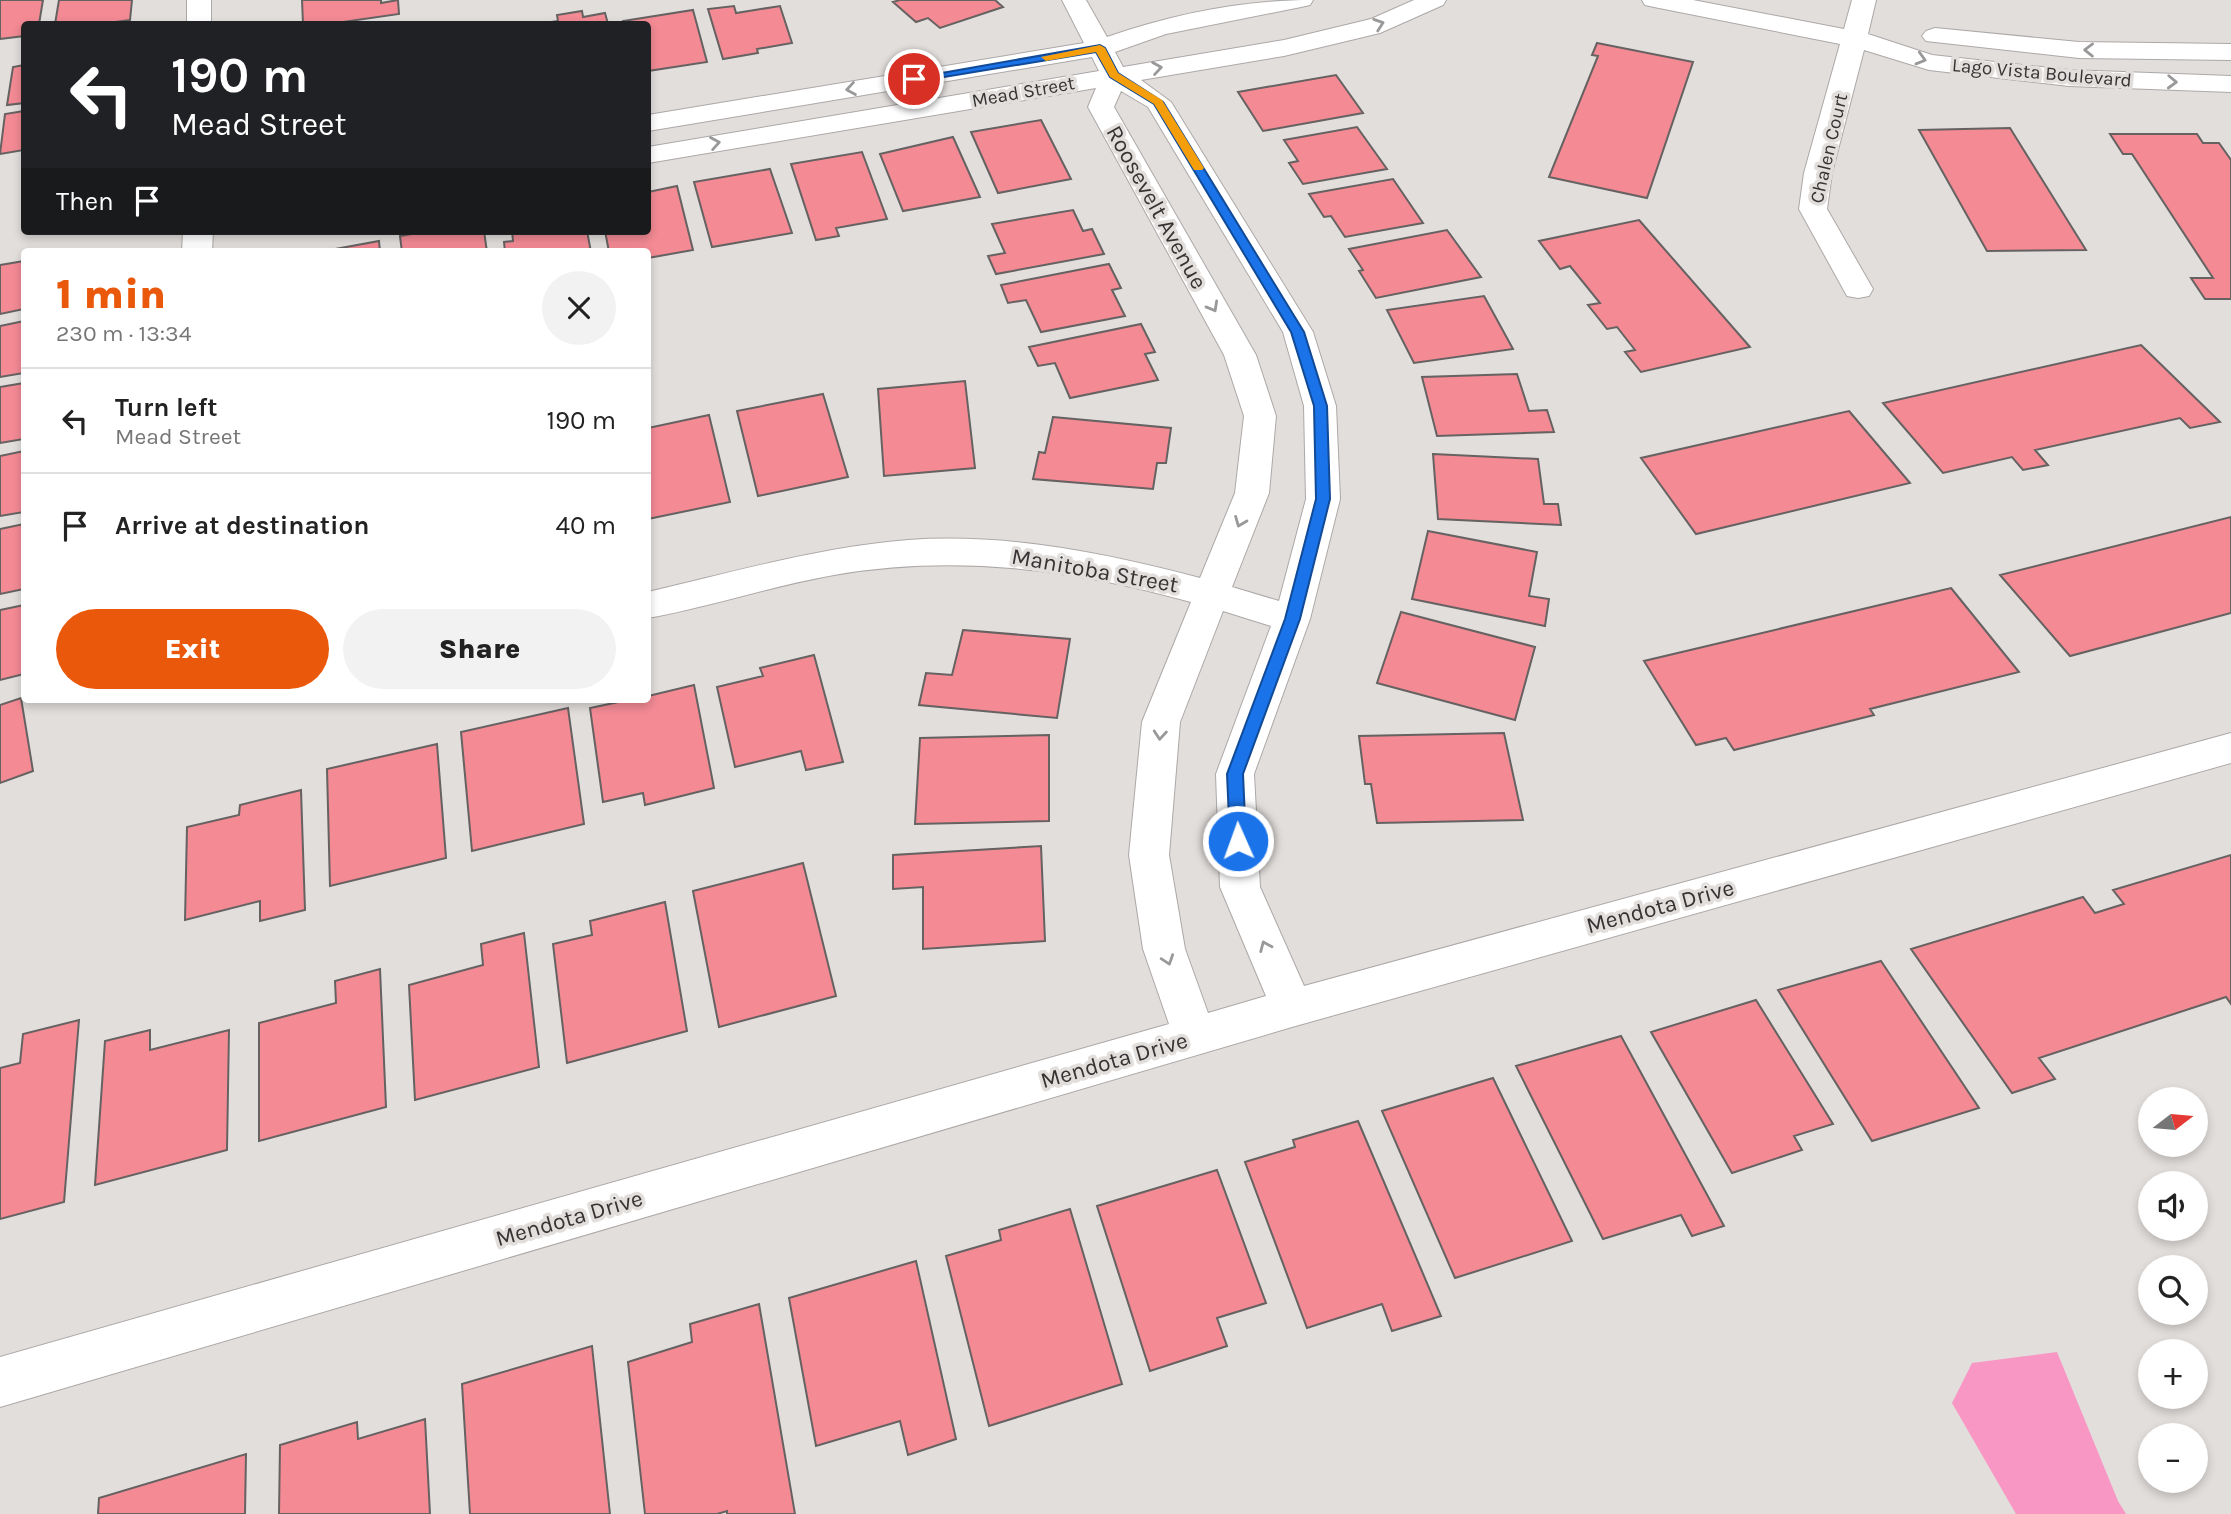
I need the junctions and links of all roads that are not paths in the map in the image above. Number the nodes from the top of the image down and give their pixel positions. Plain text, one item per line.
1 (199, 0) edge
2 (1074, 0) edge
3 (1301, 0) edge
4 (1434, 0) edge
5 (1654, 0) edge
6 (1864, 0) edge
7 (199, 21) edge
8 (1856, 39) junction
9 (2231, 52) edge
10 (1107, 62) junction
11 (2231, 84) edge
12 (651, 123) edge
13 (651, 154) edge
14 (1858, 289) dead end
15 (1212, 593) junction
16 (651, 604) edge
17 (1292, 619) junction
18 (2231, 748) edge
19 (1292, 1008) junction
20 (1195, 1037) junction
21 (0, 1382) edge

1 - 7 street
2 - 10 street
3 - 10 street, Mead Street
10 -> 4 street, Mead Street
5 - 8 street, Lago Vista Boulevard
6 - 8 street, Chalen Court
9 -> 8 street, Lago Vista Boulevard
8 -> 11 street, Lago Vista Boulevard
8 - 14 street, Chalen Court
10 -> 12 street, Mead Street
13 -> 10 street, Mead Street
10 -> 15 street, Roosevelt Avenue
10 - 17 street, Roosevelt Avenue
15 - 16 street, Manitoba Street
15 - 17 street, Manitoba Street
15 -> 20 street, Roosevelt Avenue
19 -> 17 street, Roosevelt Avenue
18 - 19 street, Mendota Drive
19 - 20 street, Mendota Drive
20 - 21 street, Mendota Drive

